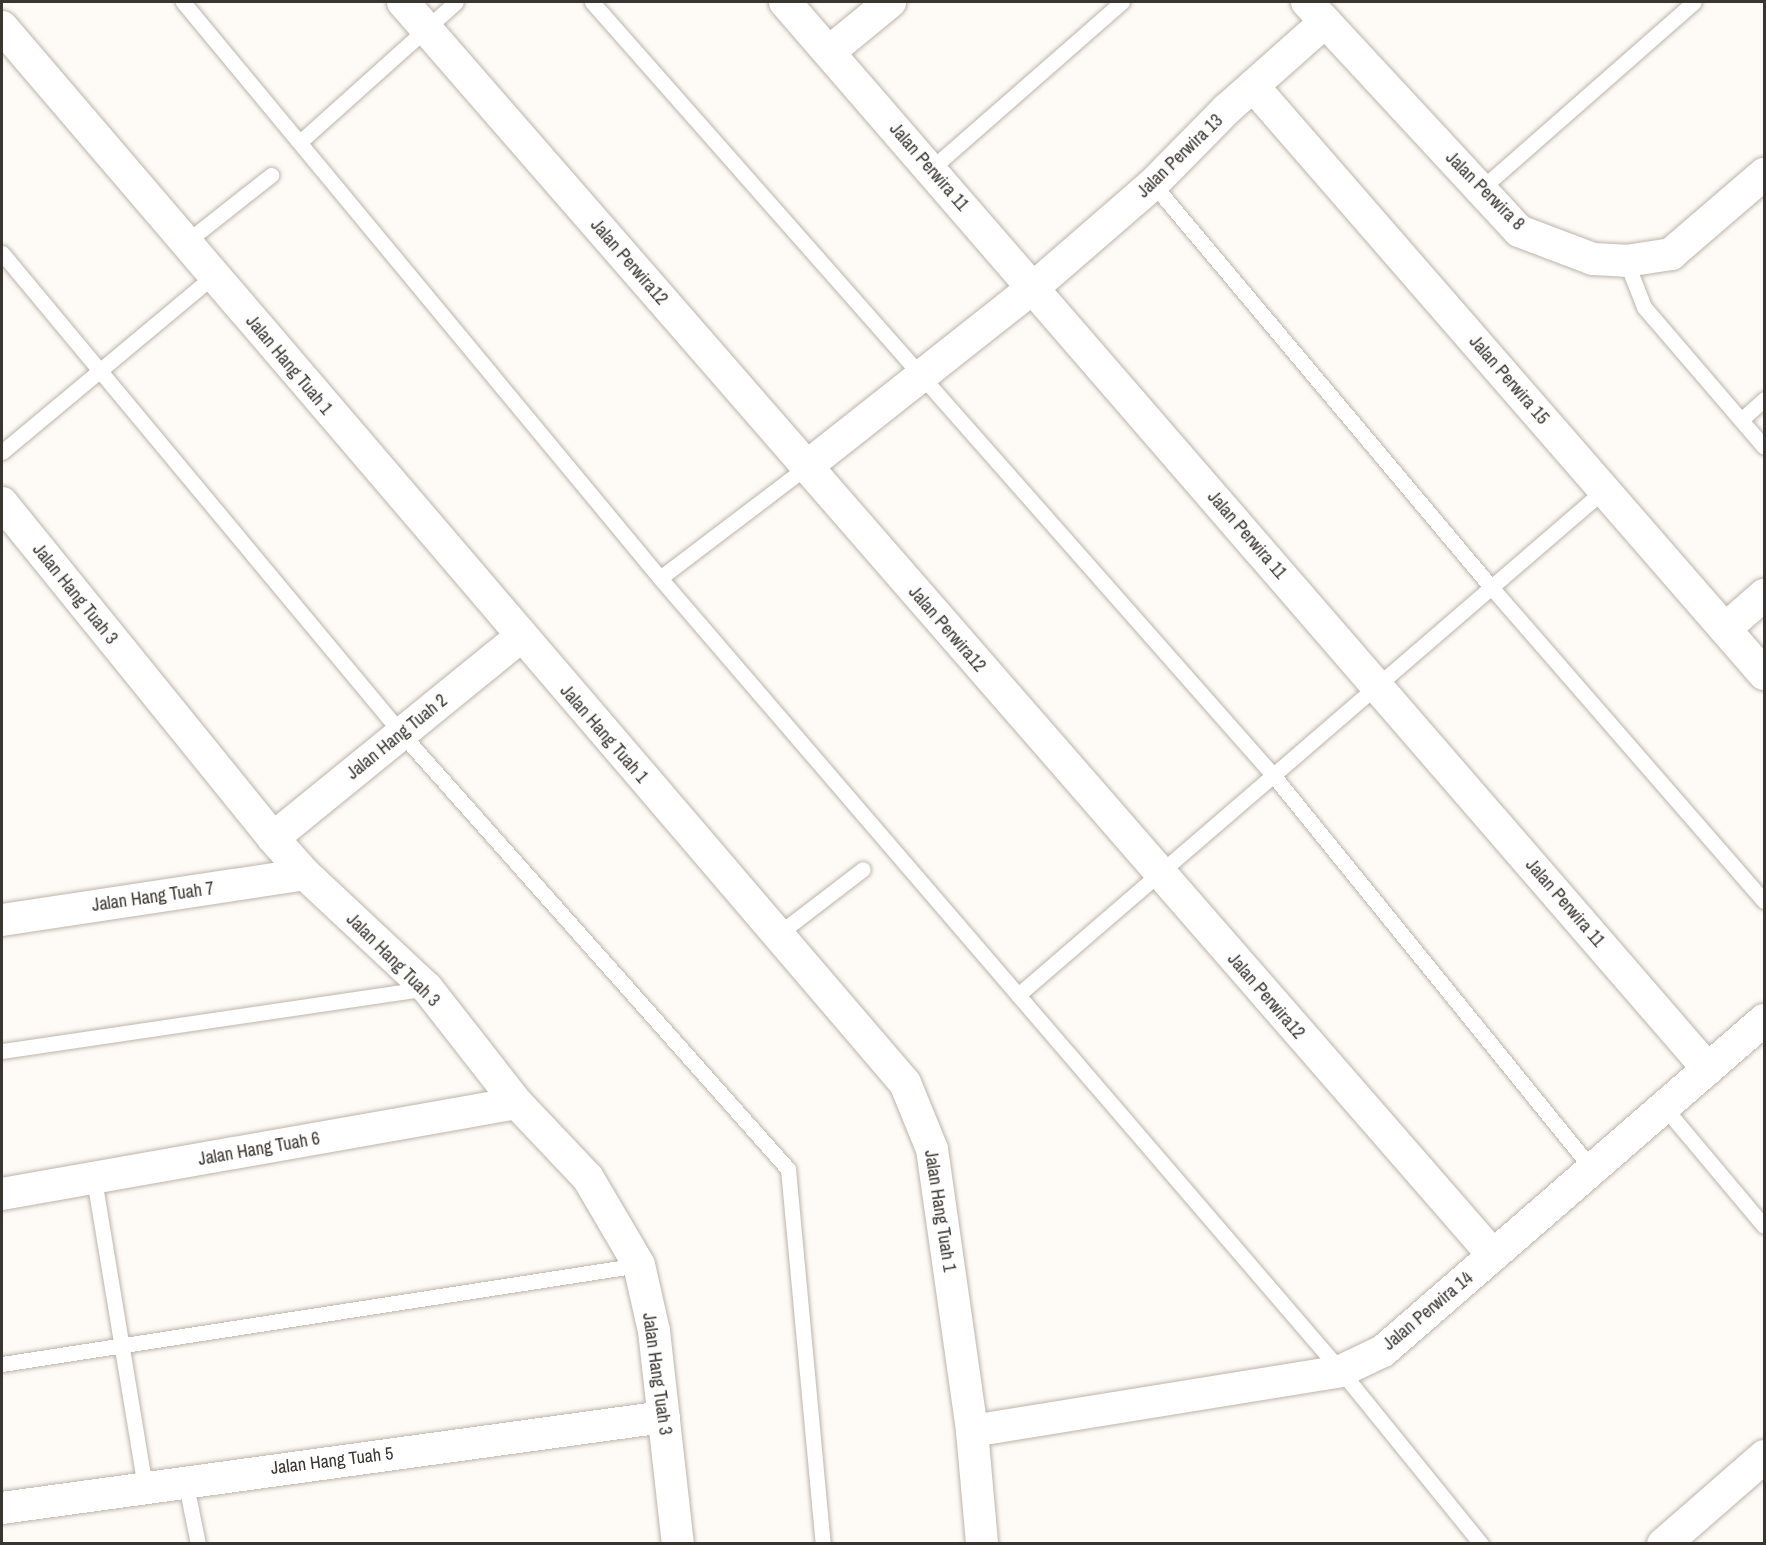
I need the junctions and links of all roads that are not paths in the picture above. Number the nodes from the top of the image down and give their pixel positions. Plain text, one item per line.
1 (183, 2) edge
2 (403, 2) edge
3 (456, 2) edge
4 (592, 2) edge
5 (786, 2) edge
6 (890, 2) edge
7 (1122, 2) edge
8 (1694, 2) edge
9 (1316, 12) edge
10 (2, 27) edge
11 (426, 28) junction
12 (829, 52) junction
13 (1253, 86) junction
14 (301, 141) junction
15 (931, 169) junction
16 (1764, 174) edge
17 (271, 176) dead end
18 (1153, 184) junction
19 (1481, 189) junction
20 (185, 243) junction
21 (2, 253) edge
22 (1626, 261) junction
23 (213, 276) junction
24 (1033, 288) junction
25 (101, 369) junction
26 (919, 376) junction
27 (1764, 399) edge
28 (1741, 420) junction
29 (1764, 447) edge
30 (2, 452) edge
31 (806, 466) junction
32 (1604, 490) junction
33 (2, 503) edge
34 (660, 578) junction
35 (1491, 587) junction
36 (1764, 595) edge
37 (1725, 629) junction
38 (520, 637) junction
39 (1764, 674) edge
40 (1377, 686) junction
41 (401, 733) junction
42 (1273, 775) junction
43 (273, 838) junction
44 (863, 869) dead end
45 (1160, 873) junction
46 (305, 874) junction
47 (1764, 901) edge
48 (2, 920) edge
49 (777, 935) junction
50 (427, 988) junction
51 (1018, 995) junction
52 (1764, 1020) edge
53 (2, 1051) edge
54 (1708, 1069) junction
55 (517, 1103) junction
56 (1664, 1107) junction
57 (1592, 1169) junction
58 (94, 1179) junction
59 (2, 1194) edge
60 (1764, 1226) edge
61 (1493, 1255) junction
62 (639, 1265) junction
63 (122, 1347) junction
64 (2, 1364) edge
65 (1341, 1371) junction
66 (664, 1417) junction
67 (972, 1431) junction
68 (1764, 1456) edge
69 (185, 1480) junction
70 (145, 1487) junction
71 (2, 1509) edge
72 (198, 1544) edge
73 (678, 1544) edge
74 (823, 1544) edge
75 (982, 1544) edge
76 (1480, 1544) edge
77 (1663, 1544) edge

1 - 14 lane
2 - 11 street, Jalan Perwira12
3 - 11 lane
4 - 26 lane
5 - 12 street, Jalan Perwira 11
6 - 12 street
7 - 15 lane
8 - 19 lane
9 - 13 street, Jalan Perwira 13
9 - 19 street, Jalan Perwira 8
10 - 20 street, Jalan Hang Tuah 1
11 - 14 lane
11 - 31 street, Jalan Perwira12
12 - 15 street, Jalan Perwira 11
13 - 18 street, Jalan Perwira 13
13 - 32 street, Jalan Perwira 15
14 - 34 lane
15 - 24 street, Jalan Perwira 11
16 - 22 street, Jalan Perwira 8
17 - 20 lane
18 - 24 street, Jalan Perwira 13
18 - 35 lane
19 - 22 street, Jalan Perwira 8
20 - 23 street, Jalan Hang Tuah 1
21 - 25 lane
22 - 28 lane
23 - 25 lane
23 - 38 street, Jalan Hang Tuah 1
24 - 26 street, Jalan Perwira 13
24 - 40 street, Jalan Perwira 11
25 - 30 lane
25 - 41 lane
26 - 31 street, Jalan Perwira 13
26 - 42 lane
27 - 28 lane
28 - 29 lane
31 - 34 lane
31 - 45 street, Jalan Perwira12
32 - 35 lane
32 - 37 street, Jalan Perwira 15
33 - 43 street, Jalan Hang Tuah 3
34 - 51 lane
35 - 40 lane
35 - 47 lane
36 - 37 street
37 - 39 street, Jalan Perwira 15
38 - 41 street, Jalan Hang Tuah 2
38 - 49 street, Jalan Hang Tuah 1
40 - 42 lane
40 - 54 street, Jalan Perwira 11
41 - 43 street, Jalan Hang Tuah 2
41 - 74 lane
42 - 45 lane
42 - 57 lane
43 - 46 street, Jalan Hang Tuah 3
44 - 49 lane
45 - 51 lane
45 - 61 street, Jalan Perwira12
46 - 48 street, Jalan Hang Tuah 7
46 - 50 street, Jalan Hang Tuah 3
49 - 67 street, Jalan Hang Tuah 1
50 - 53 lane
50 - 55 street, Jalan Hang Tuah 3
51 - 65 lane
52 - 54 street, Jalan Perwira 14
54 - 56 street, Jalan Perwira 14
55 - 58 street, Jalan Hang Tuah 6
55 - 62 street, Jalan Hang Tuah 3
56 - 57 street, Jalan Perwira 14
56 - 60 lane
57 - 61 street, Jalan Perwira 14
58 - 59 street, Jalan Hang Tuah 6
58 - 63 lane
61 - 65 street, Jalan Perwira 14
62 - 63 lane
62 - 66 street, Jalan Hang Tuah 3
63 - 64 lane
63 - 70 lane
65 - 67 street, Jalan Perwira 14
65 - 76 lane
66 - 69 street, Jalan Hang Tuah 5
66 - 73 street, Jalan Hang Tuah 3
67 - 75 street, Jalan Hang Tuah 1
68 - 77 street
69 - 70 street, Jalan Hang Tuah 5
69 - 72 lane
70 - 71 street, Jalan Hang Tuah 5

